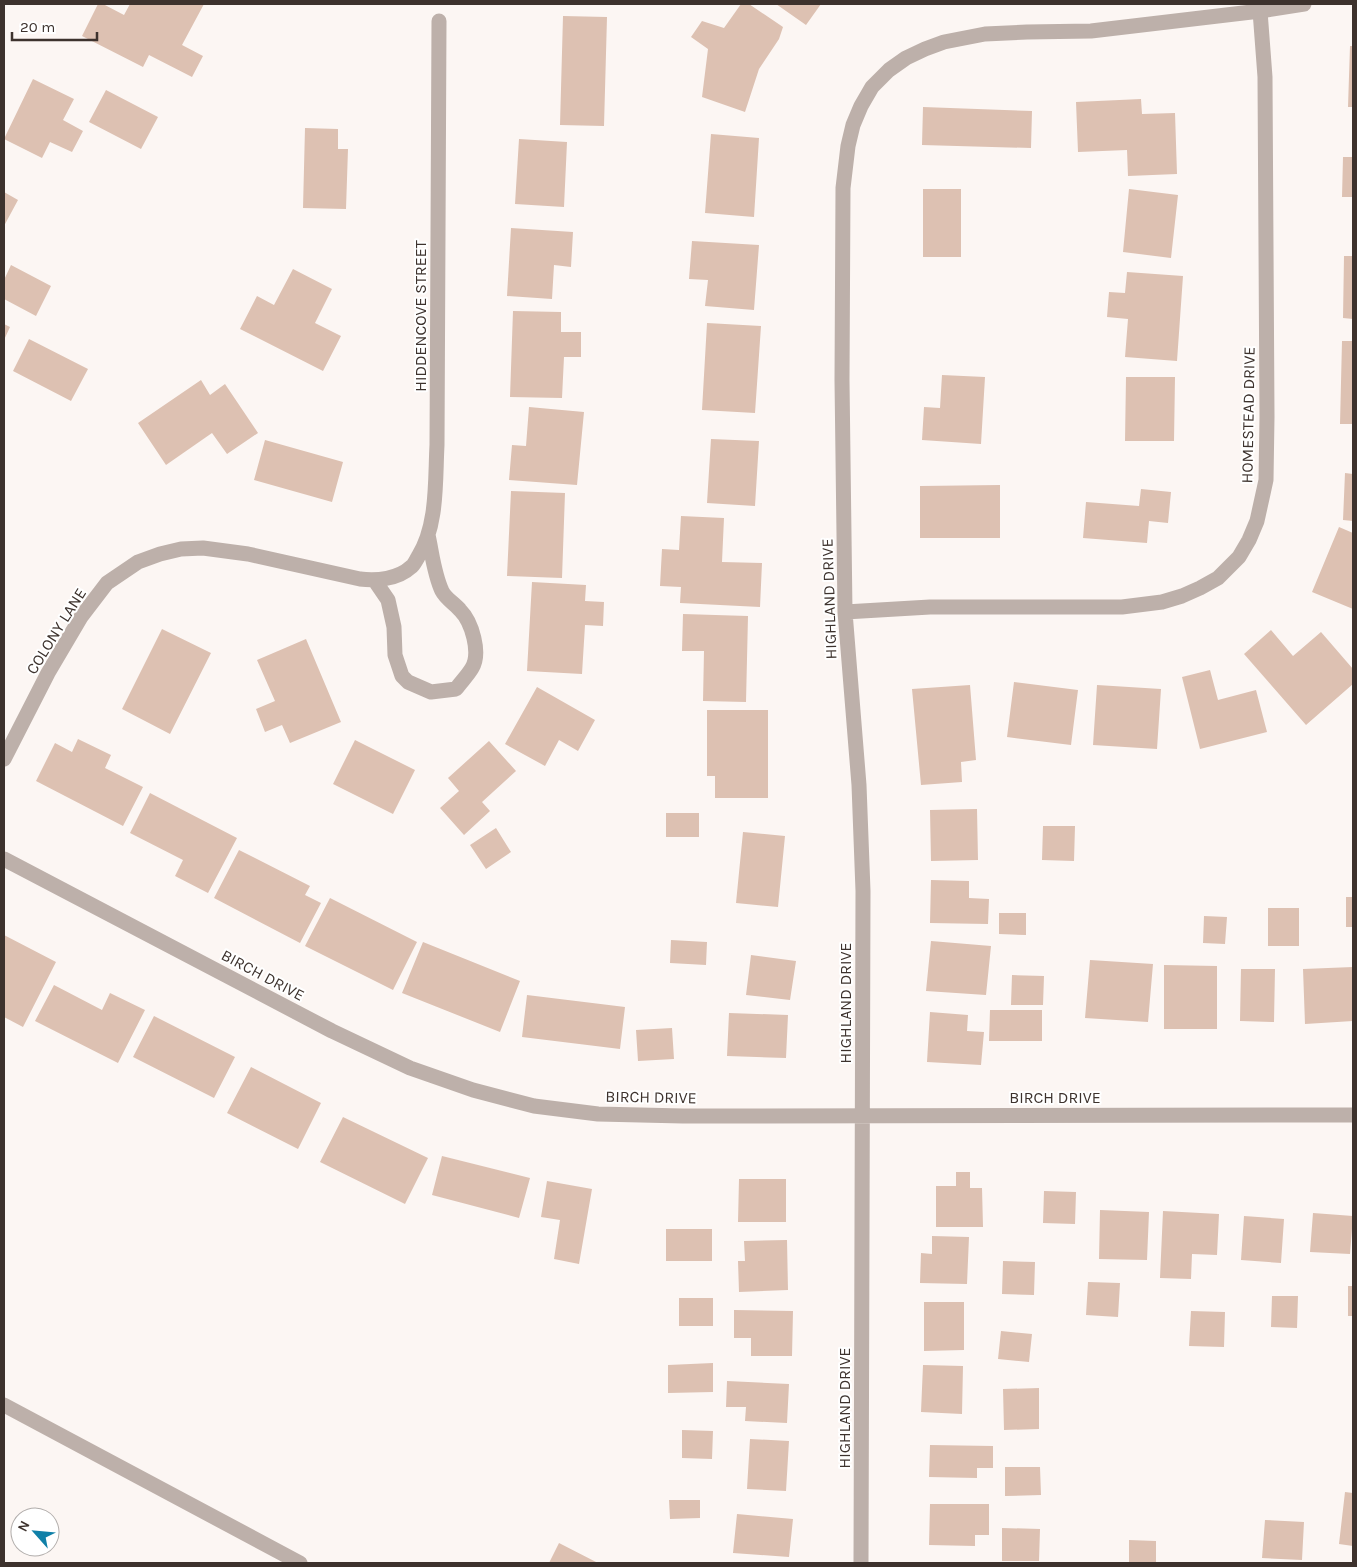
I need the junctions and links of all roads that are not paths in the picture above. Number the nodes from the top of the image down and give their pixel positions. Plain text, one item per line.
1 (1304, 4) edge
2 (1260, 11) junction
3 (439, 21) dead end
4 (428, 534) junction
5 (375, 580) junction
6 (845, 612) junction
7 (4, 759) edge
8 (4, 860) edge
9 (862, 1115) junction
10 (1353, 1115) edge
11 (4, 1405) edge
12 (300, 1563) edge
13 (861, 1563) edge

1 - 2 street, HIGHLAND DRIVE
2 - 6 street, HIGHLAND DRIVE
2 - 6 street, HOMESTEAD DRIVE
3 - 4 street, HIDDENCOVE STREET
4 - 5 street, HIDDENCOVE STREET
4 - 5 street
5 - 7 street, COLONY LANE
6 - 9 street, HIGHLAND DRIVE
8 - 9 street, BIRCH DRIVE
9 - 10 street, BIRCH DRIVE
9 - 13 street, HIGHLAND DRIVE
11 - 12 street

